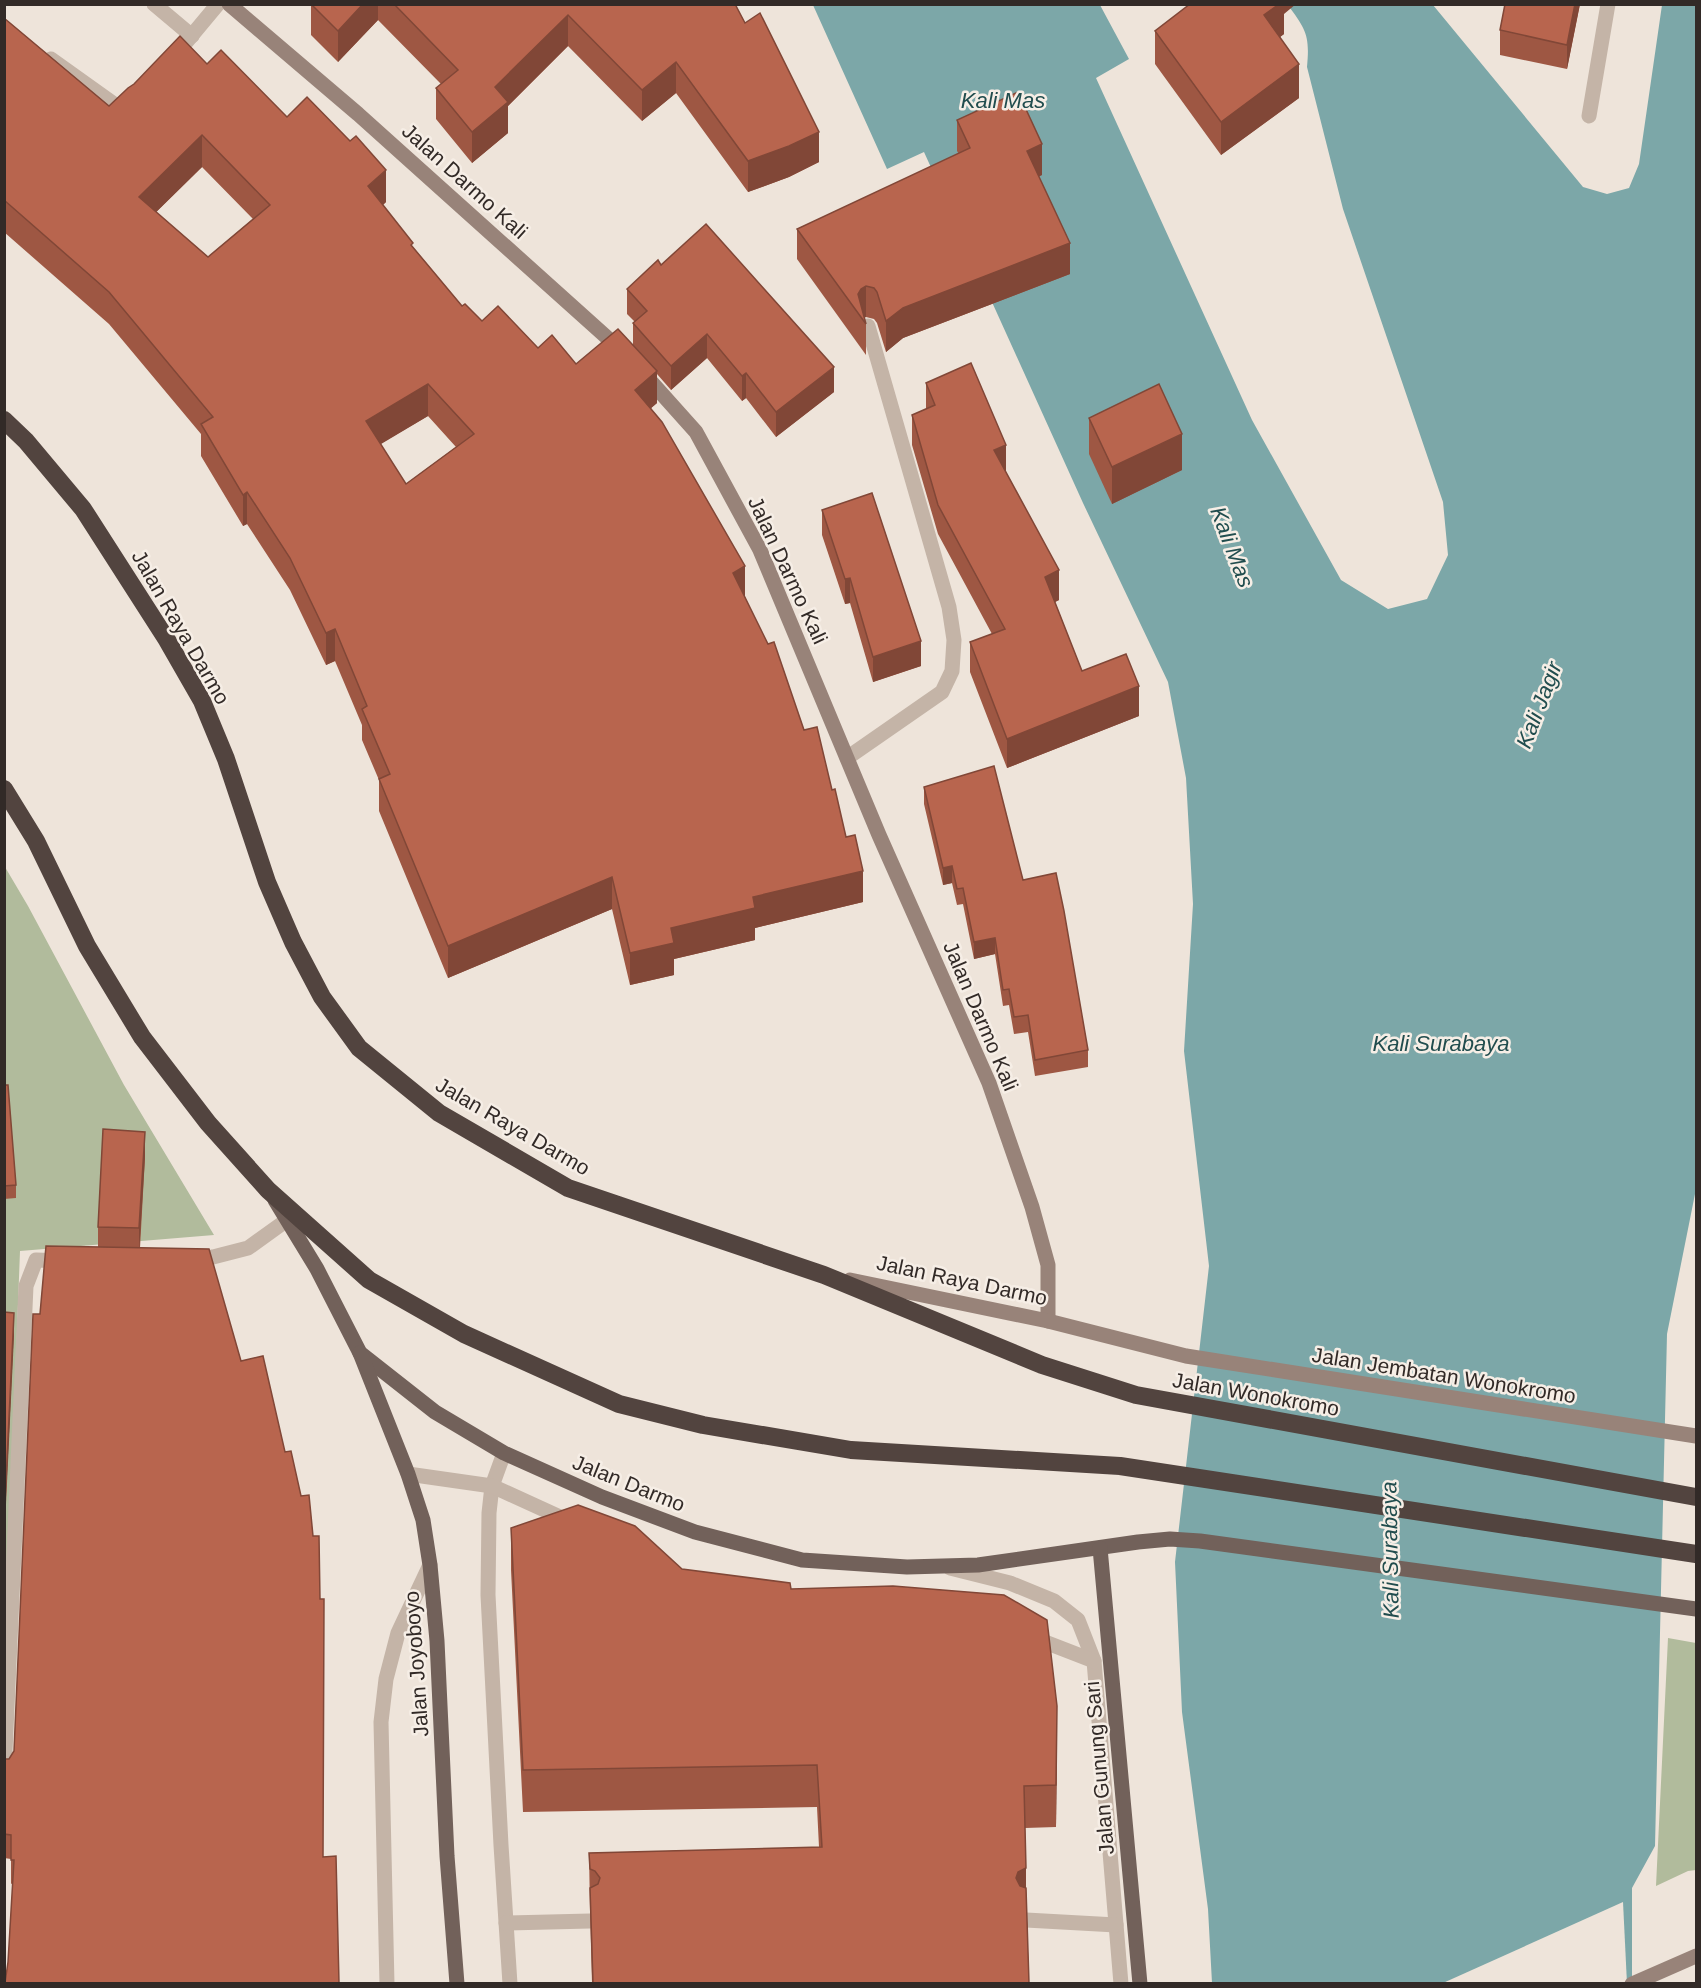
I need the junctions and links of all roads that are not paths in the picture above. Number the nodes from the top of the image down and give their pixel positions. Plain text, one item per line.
1 (154, 4) edge
2 (218, 4) edge
3 (229, 4) edge
4 (1608, 4) edge
5 (192, 36) junction
6 (43, 54) edge
7 (160, 72) edge
8 (137, 99) edge
9 (1589, 116) dead end
10 (868, 326) edge
11 (4, 420) edge
12 (847, 758) junction
13 (4, 789) edge
14 (268, 1190) junction
15 (287, 1220) junction
16 (80, 1261) edge
17 (180, 1262) edge
18 (824, 1275) junction
19 (1048, 1321) junction
20 (360, 1353) junction
21 (1186, 1356) joint
22 (1696, 1436) edge
23 (504, 1453) junction
24 (408, 1474) junction
25 (492, 1486) junction
26 (1696, 1497) edge
27 (589, 1530) edge
28 (1100, 1548) junction
29 (1696, 1554) edge
30 (430, 1565) junction
31 (941, 1566) junction
32 (1696, 1609) edge
33 (1015, 1631) edge
34 (1094, 1661) junction
35 (4, 1774) edge
36 (1026, 1920) edge
37 (590, 1921) edge
38 (506, 1923) junction
39 (1116, 1925) junction
40 (1696, 1956) edge
41 (387, 1983) edge
42 (457, 1983) edge
43 (510, 1983) edge
44 (1121, 1983) edge
45 (1140, 1983) edge
46 (1632, 1983) edge

1 - 5 street
2 - 5 street
3 - 12 main road, Jalan Darmo Kali
4 - 9 street
5 - 7 street
6 - 8 street
10 - 12 street
11 - 18 highway, Jalan Raya Darmo
12 - 19 main road, Jalan Darmo Kali
13 - 14 highway
14 - 15 main road, Jalan Darmo
14 - 29 highway
15 - 17 street
15 - 20 main road, Jalan Darmo
16 - 35 street
18 - 19 main road, Jalan Raya Darmo
18 - 26 highway, Jalan Wonokromo
19 - 21 main road, Jalan Raya Darmo
20 - 23 main road, Jalan Darmo
20 - 24 main road, Jalan Joyoboyo
21 - 22 main road, Jalan Jembatan Wonokromo
23 - 25 street
23 - 31 main road, Jalan Darmo
24 - 25 street
24 - 30 main road, Jalan Joyoboyo
25 - 27 street
25 - 38 street
28 - 31 main road, Jalan Darmo
28 - 32 main road
28 - 45 main road, Jalan Gunung Sari
30 - 41 street
30 - 42 main road, Jalan Joyoboyo
31 - 34 street
33 - 34 street
34 - 39 street
36 - 39 street
37 - 38 street
38 - 43 street
39 - 44 street
40 - 46 main road

